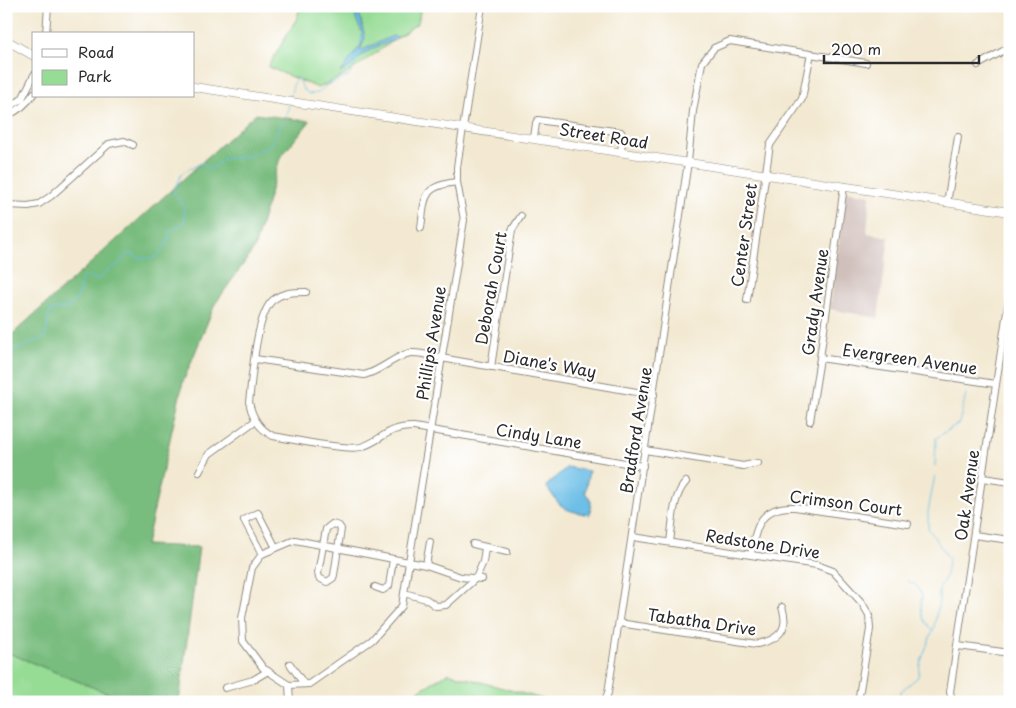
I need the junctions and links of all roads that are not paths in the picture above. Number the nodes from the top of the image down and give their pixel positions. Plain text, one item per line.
1 (48, 6) edge
2 (482, 6) edge
3 (46, 32) edge
4 (6, 40) edge
5 (1010, 47) edge
6 (811, 53) junction
7 (32, 55) edge
8 (866, 63) dead end
9 (978, 65) dead end
10 (32, 79) edge
11 (195, 87) edge
12 (32, 96) edge
13 (6, 109) edge
14 (6, 116) edge
15 (462, 127) junction
16 (958, 137) dead end
17 (534, 138) junction
18 (133, 145) dead end
19 (621, 151) junction
20 (688, 162) junction
21 (766, 174) junction
22 (457, 182) junction
23 (844, 186) junction
24 (6, 190) edge
25 (947, 203) junction
26 (7, 209) edge
27 (1010, 212) edge
28 (521, 216) dead end
29 (421, 228) dead end
30 (1010, 291) edge
31 (306, 292) dead end
32 (1009, 295) edge
33 (747, 300) dead end
34 (442, 358) junction
35 (820, 358) junction
36 (255, 359) junction
37 (491, 367) junction
38 (996, 384) junction
39 (654, 395) junction
40 (255, 421) junction
41 (810, 421) dead end
42 (430, 431) junction
43 (645, 450) junction
44 (758, 463) dead end
45 (643, 466) junction
46 (199, 472) dead end
47 (983, 478) junction
48 (686, 482) dead end
49 (1010, 482) edge
50 (908, 524) dead end
51 (974, 535) junction
52 (633, 536) junction
53 (1010, 540) edge
54 (430, 542) dead end
55 (670, 542) junction
56 (473, 544) dead end
57 (323, 546) junction
58 (276, 548) junction
59 (485, 548) junction
60 (339, 549) junction
61 (507, 552) dead end
62 (262, 554) junction
63 (751, 555) junction
64 (393, 559) junction
65 (409, 562) junction
66 (426, 564) junction
67 (479, 578) junction
68 (375, 588) dead end
69 (404, 593) junction
70 (782, 607) dead end
71 (619, 623) junction
72 (958, 646) junction
73 (1010, 653) edge
74 (290, 664) dead end
75 (268, 672) junction
76 (304, 684) junction
77 (289, 685) junction
78 (224, 688) dead end
79 (290, 702) edge
80 (604, 702) edge
81 (858, 702) edge
82 (955, 702) edge

1 - 3 street
2 - 15 street, Phillips Avenue
4 - 7 main road
5 - 9 street
6 - 8 street, Bradford Avenue
6 - 20 street, Bradford Avenue
6 - 21 street, Center Street
10 - 13 street
11 - 15 main road, Street Road
12 - 14 street
15 - 17 main road, Street Road
15 - 22 street, Phillips Avenue
16 - 25 street
17 - 19 main road, Street Road
17 - 19 street
18 - 26 street
19 - 20 main road, Street Road
20 - 21 main road, Street Road
20 - 39 street, Bradford Avenue
21 - 23 main road, Street Road
21 - 33 street, Center Street
22 - 29 street
22 - 34 street, Phillips Avenue
23 - 25 main road, Street Road
23 - 35 street, Grady Avenue
24 - 26 street
25 - 27 main road, Street Road
28 - 37 street, Deborah Court
30 - 32 street, Oak Avenue
31 - 36 street
32 - 38 street, Oak Avenue
34 - 36 street, Diane's Way
34 - 37 street, Diane's Way
34 - 42 street, Phillips Avenue
35 - 38 street, Evergreen Avenue
35 - 41 street, Grady Avenue
36 - 40 street
37 - 39 street, Diane's Way
38 - 47 street, Oak Avenue
39 - 43 street, Bradford Avenue
40 - 42 street, Cindy Lane
40 - 46 street
42 - 45 street, Cindy Lane
42 - 65 street, Phillips Avenue
43 - 44 street
43 - 45 street, Bradford Avenue
45 - 52 street, Bradford Avenue
47 - 49 street
47 - 51 street, Oak Avenue
48 - 55 street
50 - 63 street, Crimson Court
51 - 53 street
51 - 72 street, Oak Avenue
52 - 55 street, Redstone Drive
52 - 71 street, Bradford Avenue
54 - 66 street
55 - 63 street, Redstone Drive
56 - 59 street
57 - 58 street
57 - 60 street
57 - 60 street
57 - 60 street
58 - 62 street
58 - 62 street
59 - 61 street
59 - 67 street
60 - 64 street
62 - 75 street
63 - 81 street, Redstone Drive
64 - 65 street
64 - 68 street
65 - 66 street
65 - 69 street, Phillips Avenue
66 - 67 street
67 - 69 street
69 - 76 street, Phillips Avenue
70 - 71 street, Tabatha Drive
71 - 80 street, Bradford Avenue
72 - 73 street
72 - 82 street, Oak Avenue
74 - 76 street
75 - 77 street
75 - 78 street
76 - 77 street, Phillips Avenue
77 - 79 street

